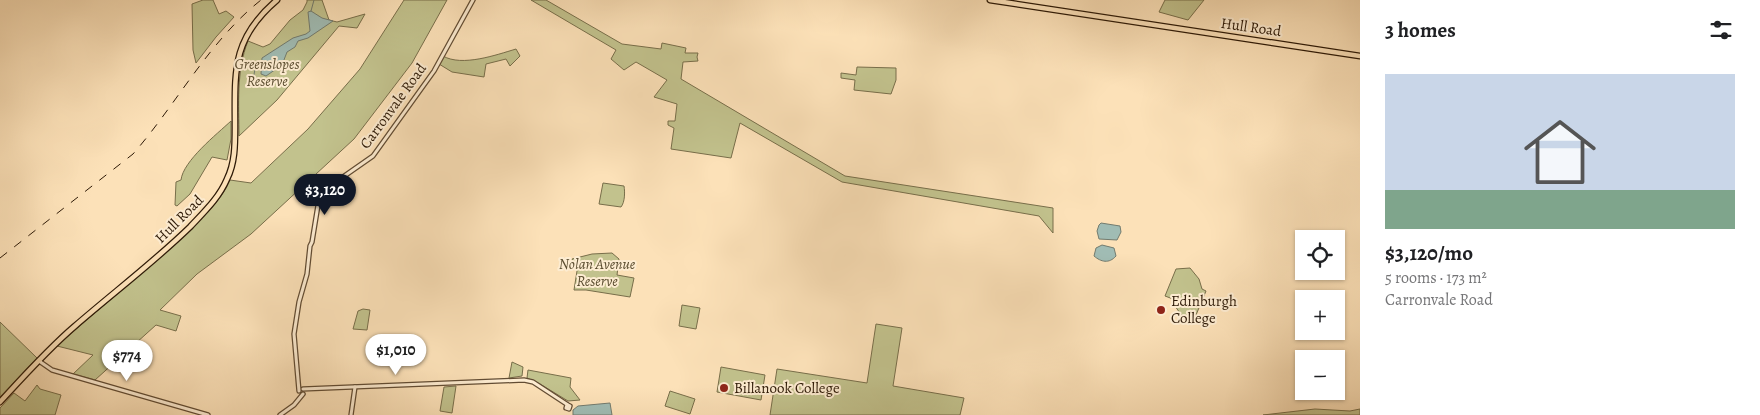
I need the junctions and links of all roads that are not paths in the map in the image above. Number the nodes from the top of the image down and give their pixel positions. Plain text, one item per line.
1 (277, 0) edge
2 (473, 0) edge
3 (990, 0) edge
4 (1360, 56) edge
5 (39, 361) junction
6 (355, 387) junction
7 (301, 391) junction
8 (0, 402) edge
9 (208, 415) edge
10 (280, 415) edge
11 (350, 415) edge
12 (570, 415) edge

1 - 5 main road, Hull Road
2 - 7 street, Carronvale Road
3 - 4 main road, Hull Road
5 - 8 main road, Hull Road
5 - 9 street
6 - 7 street
6 - 11 street
6 - 12 street
7 - 10 street

